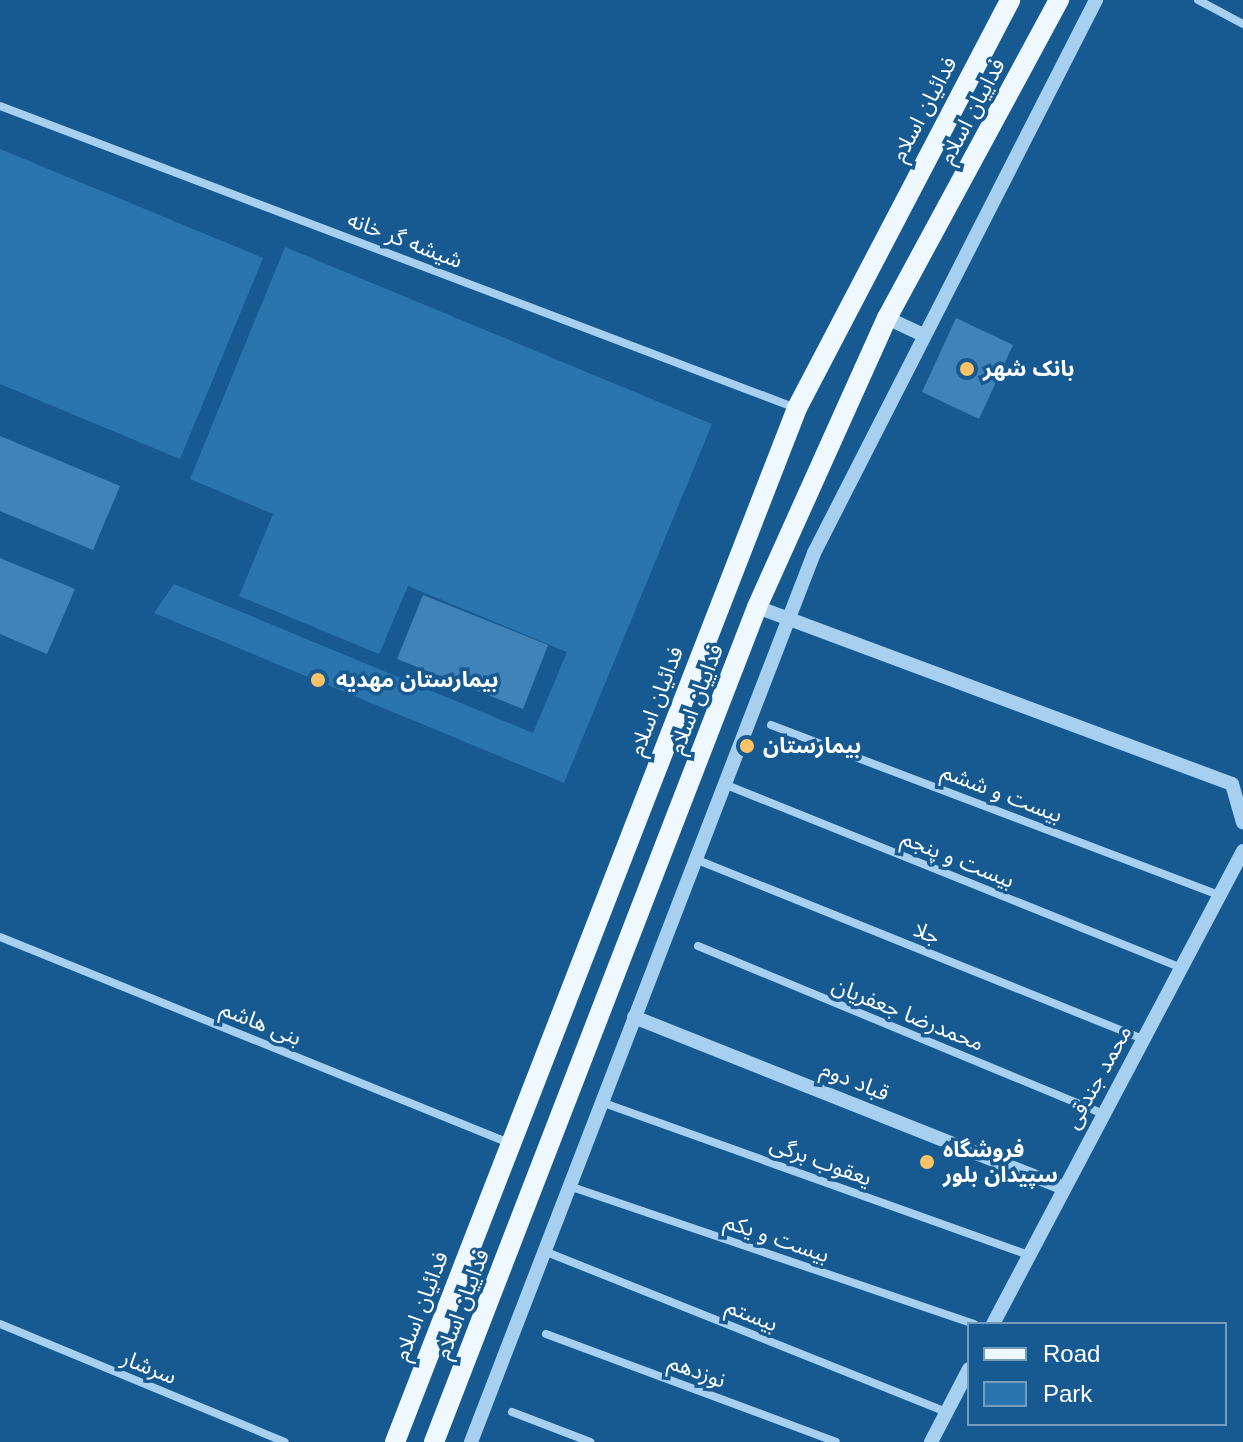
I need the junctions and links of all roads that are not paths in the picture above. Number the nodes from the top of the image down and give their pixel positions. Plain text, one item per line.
1 (1010, 0) edge
2 (1059, 0) edge
3 (1096, 0) edge
4 (1198, 0) edge
5 (1243, 24) edge
6 (0, 106) edge
7 (887, 318) junction
8 (922, 334) junction
9 (797, 408) junction
10 (757, 607) junction
11 (787, 619) junction
12 (771, 725) dead end
13 (723, 784) junction
14 (1243, 822) edge
15 (1243, 851) edge
16 (694, 859) junction
17 (1219, 895) junction
18 (0, 937) edge
19 (698, 946) dead end
20 (1180, 967) junction
21 (634, 1017) junction
22 (1145, 1040) junction
23 (601, 1102) junction
24 (1104, 1115) junction
25 (509, 1143) junction
26 (569, 1186) junction
27 (1061, 1187) junction
28 (544, 1251) junction
29 (1029, 1255) junction
30 (968, 1322) edge
31 (994, 1322) edge
32 (0, 1324) edge
33 (546, 1334) dead end
34 (967, 1373) edge
35 (512, 1412) dead end
36 (947, 1412) junction
37 (285, 1442) edge
38 (395, 1442) edge
39 (434, 1442) edge
40 (471, 1442) edge
41 (590, 1442) edge
42 (836, 1442) edge
43 (931, 1442) edge

1 - 9 main road, فدائیان اسلام
2 - 7 main road, فداییان اسلام
3 - 8 street
4 - 5 street
6 - 9 street, شیشه گر خانه
7 - 8 street
7 - 10 main road, فداییان اسلام
8 - 11 street
9 - 25 main road, فدائیان اسلام
10 - 11 street
10 - 39 main road, فداییان اسلام
11 - 13 street
11 - 14 street
12 - 17 street, بیست و ششم
13 - 16 street
13 - 20 street, بیست و پنجم
15 - 17 street, محمد جندقی
16 - 21 street
16 - 22 street, جلا
17 - 20 street, محمد جندقی
18 - 25 street, بنی هاشم
19 - 24 street, محمدرضا جعفریان
20 - 22 street, محمد جندقی
21 - 23 street
21 - 27 street, قباد دوم
22 - 24 street, محمد جندقی
23 - 26 street
23 - 29 street, یعقوب برگی
24 - 27 street, محمد جندقی
25 - 38 main road, فدائیان اسلام
26 - 28 street
26 - 30 street, بیست و یکم
27 - 29 street, محمد جندقی
28 - 36 street, بیستم
28 - 40 street
29 - 31 street, محمد جندقی
32 - 37 street, سرشار
33 - 42 street, نوزدهم
34 - 36 street
35 - 41 street
36 - 43 street

